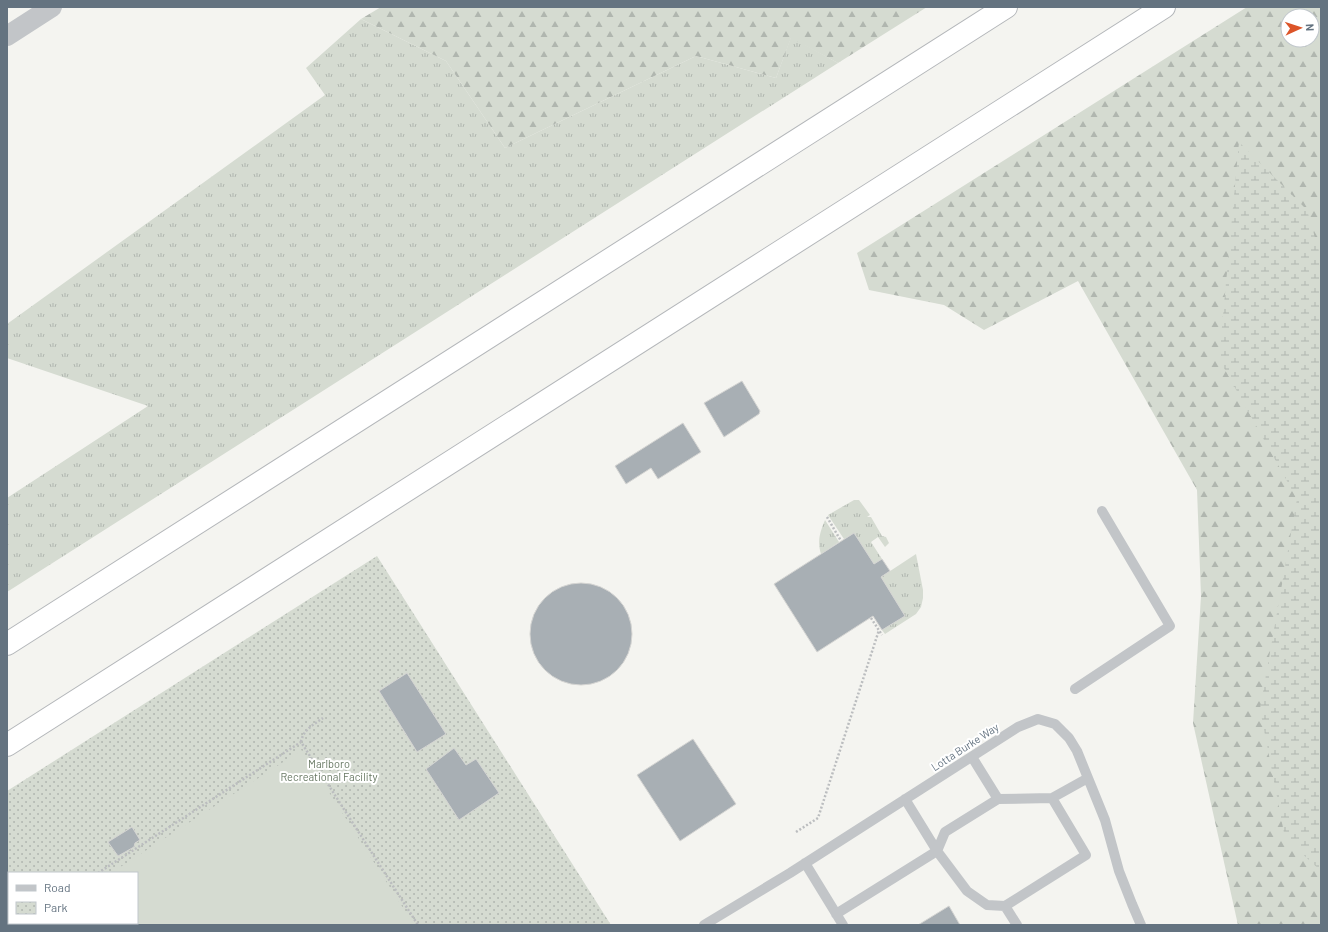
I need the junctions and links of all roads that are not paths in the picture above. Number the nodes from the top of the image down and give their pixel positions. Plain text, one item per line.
1 (52, 7) edge
2 (1006, 7) edge
3 (1164, 7) edge
4 (7, 36) edge
5 (1102, 511) dead end
6 (7, 644) edge
7 (1075, 689) dead end
8 (7, 745) edge
9 (972, 757) junction
10 (1088, 778) junction
11 (1052, 798) junction
12 (905, 799) junction
13 (998, 799) junction
14 (937, 851) junction
15 (805, 863) junction
16 (1005, 906) junction
17 (836, 914) junction
18 (711, 923) edge
19 (843, 925) edge
20 (1017, 925) edge
21 (1141, 925) edge

1 - 4 street
2 - 6 highway
3 - 8 highway
5 - 7 lane
9 - 10 lane, Lotta Burke Way
9 - 12 lane, Lotta Burke Way
9 - 13 lane
10 - 11 lane
10 - 21 lane, Lotta Burke Way
11 - 13 lane
11 - 16 lane
12 - 14 lane
12 - 15 lane, Lotta Burke Way
13 - 14 lane
14 - 16 lane
14 - 17 lane
15 - 17 lane
15 - 18 lane, Lotta Burke Way
16 - 20 lane
17 - 19 lane

